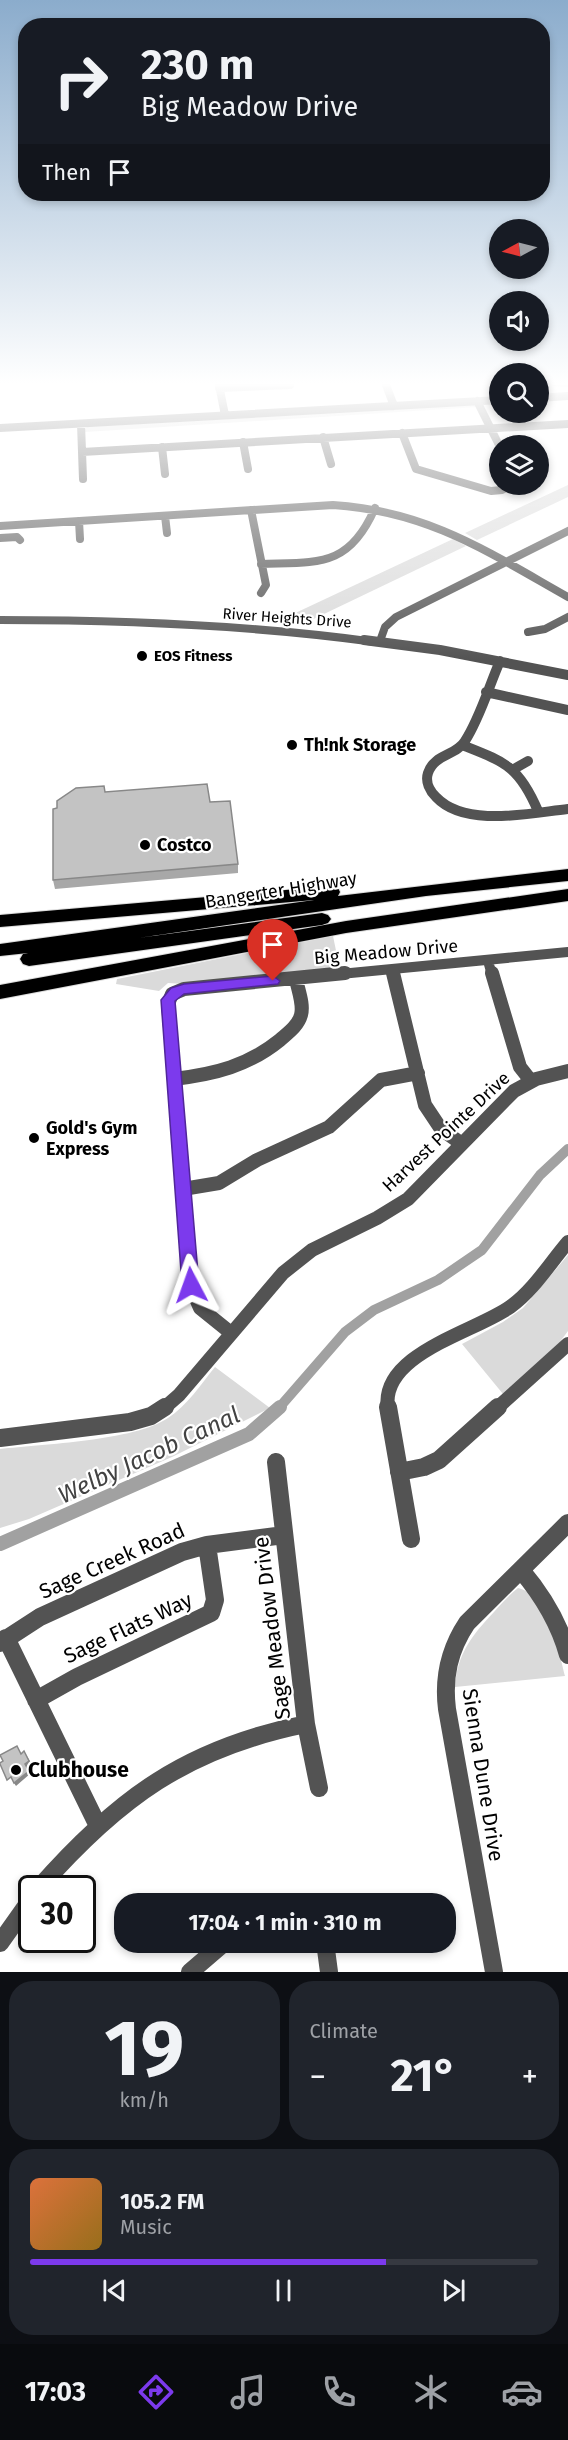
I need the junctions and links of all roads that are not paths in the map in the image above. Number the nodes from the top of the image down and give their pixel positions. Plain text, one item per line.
1 (445, 477) edge
2 (489, 489) edge
3 (375, 508) junction
4 (251, 510) junction
5 (165, 516) junction
6 (79, 521) junction
7 (0, 526) edge
8 (568, 531) edge
9 (167, 533) dead end
10 (0, 538) edge
11 (80, 539) dead end
12 (20, 540) dead end
13 (506, 562) junction
14 (261, 564) junction
15 (261, 593) dead end
16 (568, 597) edge
17 (568, 617) edge
18 (0, 620) edge
19 (528, 632) dead end
20 (380, 641) junction
21 (500, 661) junction
22 (568, 675) edge
23 (486, 693) junction
24 (568, 710) edge
25 (462, 745) junction
26 (528, 761) dead end
27 (514, 769) junction
28 (568, 809) edge
29 (538, 811) junction
30 (567, 884) edge
31 (0, 921) edge
32 (0, 950) edge
33 (568, 952) edge
34 (488, 961) junction
35 (0, 962) edge
36 (392, 969) junction
37 (296, 979) junction
38 (0, 992) edge
39 (568, 1071) edge
40 (418, 1073) junction
41 (174, 1079) junction
42 (531, 1082) junction
43 (462, 1144) junction
44 (183, 1189) junction
45 (568, 1242) edge
46 (231, 1333) junction
47 (568, 1344) edge
48 (0, 1438) edge
49 (276, 1462) dead end
50 (399, 1472) junction
51 (568, 1524) edge
52 (284, 1535) junction
53 (411, 1539) dead end
54 (207, 1545) junction
55 (521, 1570) junction
56 (3, 1640) edge
57 (568, 1655) edge
58 (36, 1700) junction
59 (306, 1724) junction
60 (319, 1788) dead end
61 (98, 1826) junction
62 (51, 1875) edge
63 (18, 1918) edge
64 (0, 1943) edge
65 (212, 1953) edge
66 (326, 1953) edge
67 (190, 1972) edge
68 (329, 1972) edge
69 (494, 1972) edge

1 - 2 street
3 - 4 street
3 - 13 street
3 - 14 street
4 - 5 street
4 - 14 street
5 - 6 street
5 - 9 street
6 - 7 street
6 - 11 street
8 - 13 street
10 - 12 street
13 - 16 street
13 - 20 street
14 - 15 street
17 - 19 street
18 - 20 street, River Heights Drive
20 - 21 street, River Heights Drive
21 - 22 street, River Heights Drive
21 - 23 street
23 - 24 street
23 - 25 street
25 - 27 street
25 - 29 street
26 - 27 street
27 - 29 street
28 - 29 street
30 - 31 highway
30 - 32 highway, Bangerter Highway
30 - 35 highway, Bangerter Highway
30 - 38 highway
33 - 34 street, Big Meadow Drive
34 - 36 street, Big Meadow Drive
34 - 42 street
36 - 37 street, Big Meadow Drive
36 - 40 street
37 - 41 street
37 - 41 street, Big Meadow Drive
39 - 42 street, Harvest Pointe Drive
40 - 43 street
40 - 44 street
41 - 44 street
42 - 43 street, Harvest Pointe Drive
43 - 46 street, Harvest Pointe Drive
44 - 46 street
45 - 50 street
46 - 48 street, Harvest Pointe Drive
47 - 50 street
49 - 52 street, Sage Meadow Drive
50 - 53 street
51 - 55 street, Sienna Dune Drive
52 - 54 street, Sage Creek Road
52 - 59 street, Sage Meadow Drive
54 - 56 street, Sage Creek Road
54 - 58 street, Sage Flats Way
55 - 57 street
55 - 69 street, Sienna Dune Drive
56 - 58 street
58 - 61 street
59 - 60 street, Sage Meadow Drive
59 - 61 street
61 - 62 street
63 - 64 street
65 - 67 street
66 - 68 street

